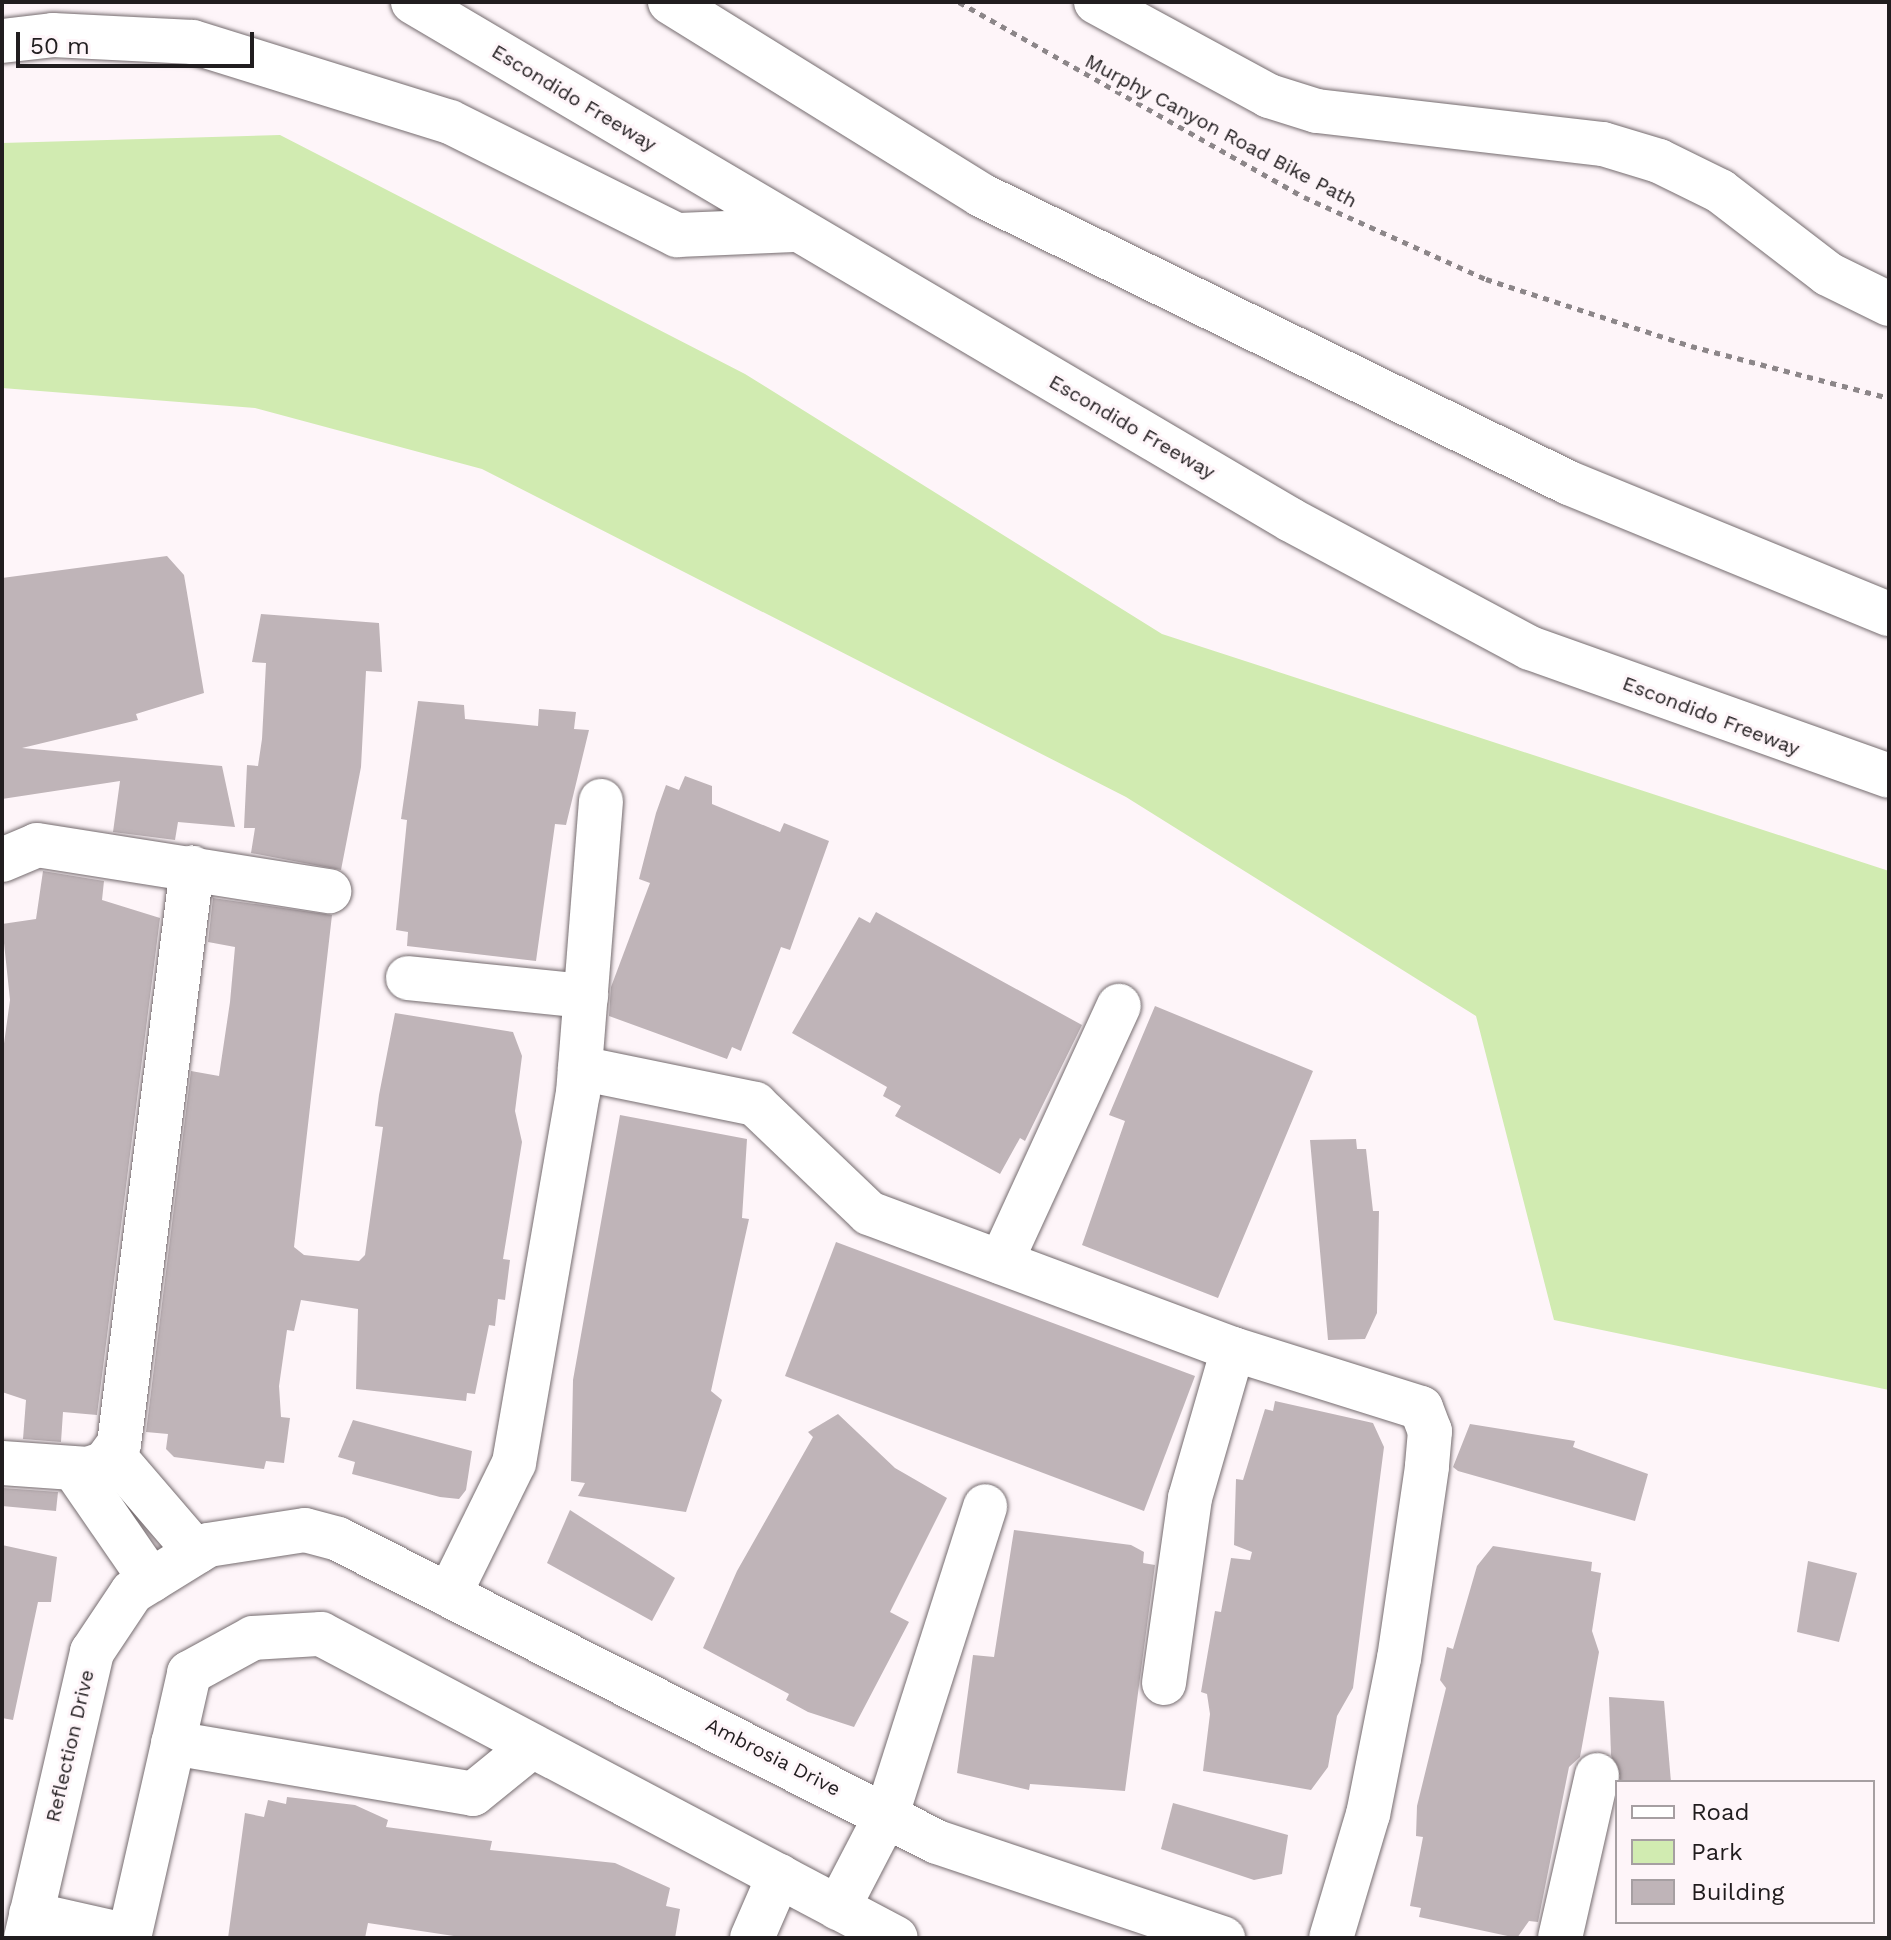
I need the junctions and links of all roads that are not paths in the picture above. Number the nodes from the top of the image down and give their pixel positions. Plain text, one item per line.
1 (413, 2) edge
2 (670, 2) edge
3 (1096, 2) edge
4 (2, 41) edge
5 (795, 230) junction
6 (1889, 304) edge
7 (1889, 614) edge
8 (1889, 776) edge
9 (601, 801) dead end
10 (2, 860) edge
11 (192, 868) junction
12 (329, 891) dead end
13 (408, 978) dead end
14 (586, 996) junction
15 (1119, 1006) dead end
16 (580, 1068) junction
17 (1001, 1262) junction
18 (1233, 1349) junction
19 (2, 1463) edge
20 (94, 1463) junction
21 (985, 1506) dead end
22 (338, 1539) joint
23 (196, 1552) junction
24 (151, 1580) junction
25 (449, 1595) junction
26 (1164, 1683) dead end
27 (173, 1743) junction
28 (532, 1746) junction
29 (1597, 1775) dead end
30 (887, 1814) junction
31 (779, 1876) junction
32 (838, 1908) junction
33 (28, 1926) edge
34 (129, 1937) edge
35 (752, 1938) edge
36 (896, 1938) edge
37 (1223, 1938) edge
38 (1331, 1938) edge
39 (1560, 1938) edge

1 - 5 main road, Escondido Freeway
2 - 7 main road
3 - 6 main road
4 - 5 main road
5 - 8 main road, Escondido Freeway
9 - 14 main road
10 - 11 main road
11 - 12 main road
11 - 20 main road
13 - 14 main road
14 - 16 main road
15 - 17 main road
16 - 17 main road
16 - 25 main road
17 - 18 main road
18 - 26 main road
18 - 38 main road
19 - 20 main road
20 - 23 main road
20 - 24 main road
21 - 30 main road
22 - 23 main road, Reflection Drive
22 - 25 main road, Ambrosia Drive
23 - 24 main road, Reflection Drive
24 - 33 main road, Reflection Drive
25 - 30 main road, Ambrosia Drive
27 - 28 main road
27 - 28 main road
27 - 34 main road
28 - 31 main road
29 - 39 main road
30 - 32 main road
30 - 37 main road, Ambrosia Drive
31 - 32 main road
31 - 35 main road
32 - 36 main road
33 - 34 main road

